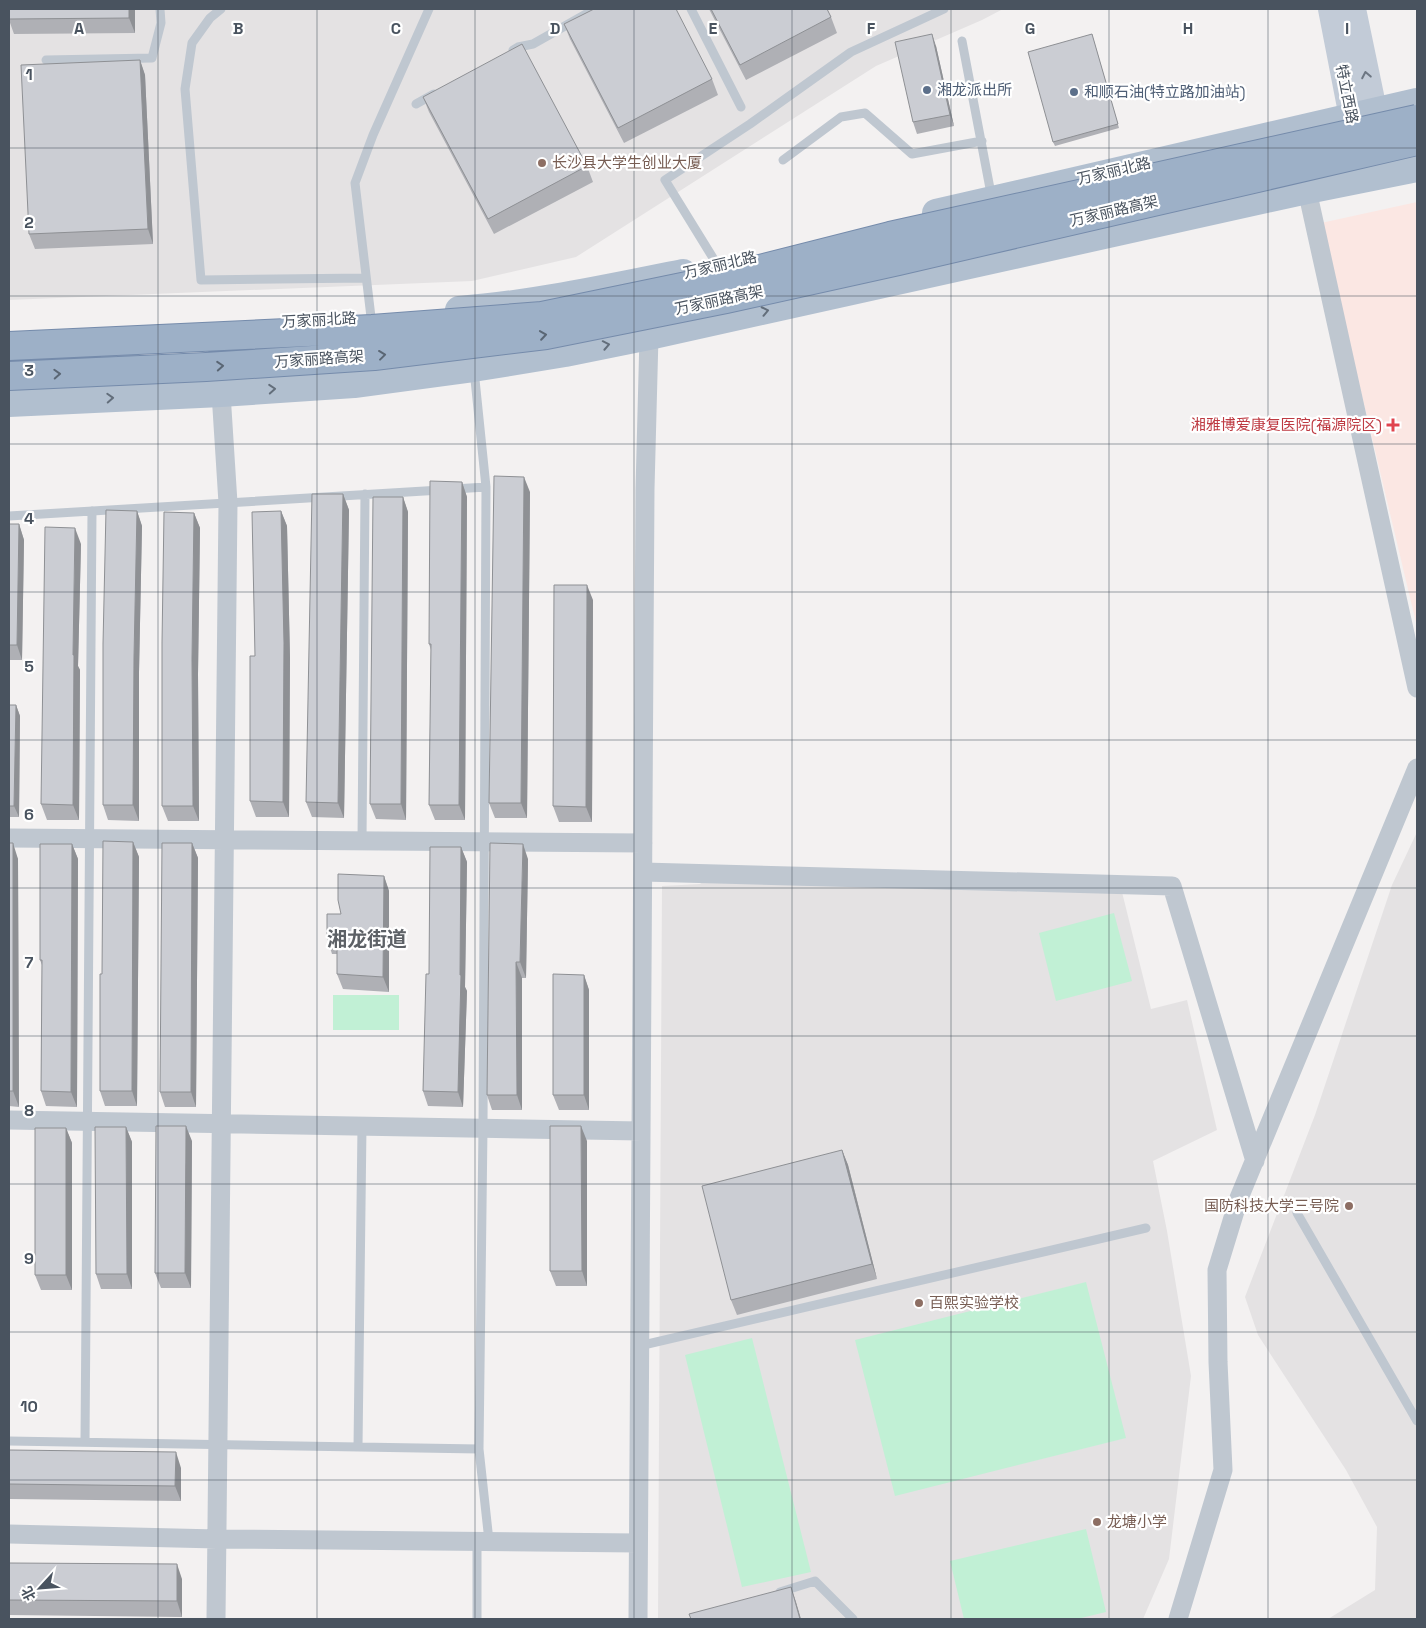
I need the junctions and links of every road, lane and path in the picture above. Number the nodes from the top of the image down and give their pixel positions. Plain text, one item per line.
1 (160, 9) edge
2 (221, 9) edge
3 (429, 9) edge
4 (595, 9) edge
5 (690, 9) edge
6 (944, 9) edge
7 (1331, 9) edge
8 (1353, 9) edge
9 (962, 41) dead end
10 (501, 56) edge
11 (46, 60) dead end
12 (442, 90) edge
13 (1417, 102) edge
14 (416, 104) dead end
15 (741, 106) dead end
16 (1362, 114) junction
17 (1417, 120) edge
18 (982, 141) junction
19 (1417, 141) edge
20 (782, 160) dead end
21 (1417, 168) edge
22 (1377, 176) junction
23 (1307, 190) junction
24 (992, 199) junction
25 (718, 266) junction
26 (366, 278) junction
27 (371, 317) junction
28 (9, 334) edge
29 (649, 336) junction
30 (9, 346) edge
31 (474, 368) junction
32 (9, 376) edge
33 (221, 393) junction
34 (9, 403) edge
35 (486, 487) junction
36 (365, 494) junction
37 (228, 503) junction
38 (92, 511) junction
39 (9, 516) edge
40 (1417, 688) edge
41 (1417, 768) edge
42 (9, 838) edge
43 (90, 839) junction
44 (225, 840) junction
45 (362, 841) junction
46 (484, 842) junction
47 (643, 843) junction
48 (642, 872) junction
49 (9, 1120) edge
50 (88, 1121) junction
51 (222, 1124) junction
52 (362, 1126) junction
53 (483, 1128) junction
54 (641, 1130) junction
55 (1255, 1160) junction
56 (1297, 1213) dead end
57 (1146, 1228) dead end
58 (639, 1346) junction
59 (1417, 1421) edge
60 (9, 1441) edge
61 (85, 1442) junction
62 (218, 1445) junction
63 (358, 1447) junction
64 (479, 1449) junction
65 (9, 1534) edge
66 (217, 1539) junction
67 (483, 1541) junction
68 (638, 1543) junction
69 (767, 1596) edge
70 (216, 1619) edge
71 (477, 1619) edge
72 (638, 1619) edge
73 (853, 1619) edge
74 (1178, 1619) edge

1 - 11 lane
2 - 26 lane
3 - 26 lane
4 - 10 lane
5 - 15 lane
6 - 25 lane
7 - 16 main road, 特立西路
16 -> 8 main road, 特立西路
9 - 18 lane
12 - 14 lane
13 - 16 main road, 万家丽北路
16 - 22 main road, 特立西路
16 - 24 main road, 万家丽北路
17 - 30 highway, 万家丽路高架, bridge
18 - 20 lane
18 - 24 lane
32 -> 19 highway, 万家丽路高架, bridge
21 - 22 main road
22 - 23 main road
29 -> 23 main road
23 - 40 street
24 - 25 main road, 万家丽北路
25 - 27 main road, 万家丽北路
26 - 27 lane
27 - 28 main road, 万家丽北路
31 -> 29 main road
29 - 47 street
33 -> 31 main road
31 - 35 lane
34 -> 33 main road
33 - 37 street
35 - 36 lane
35 - 46 lane
36 - 37 lane
36 - 45 lane
37 - 38 lane
37 - 44 street
38 - 39 lane
38 - 43 lane
41 - 55 street
42 - 43 street
43 - 44 street
43 - 50 lane
44 - 45 street
44 - 51 street
45 - 46 street
46 - 47 street
46 - 53 lane
47 - 48 street
48 - 54 street
48 - 55 street
49 - 50 street
50 - 51 street
50 - 61 lane
51 - 52 street
51 - 62 street
52 - 53 street
52 - 63 lane
53 - 54 street
53 - 64 lane
54 - 58 street
55 - 74 street
56 - 59 lane
57 - 58 lane
58 - 68 street
60 - 61 lane
61 - 62 lane
62 - 63 lane
62 - 66 street
63 - 64 lane
64 - 67 lane
65 - 66 street
66 - 67 street
66 - 70 street
67 - 68 street
67 - 71 lane
68 - 72 street
69 - 73 lane

